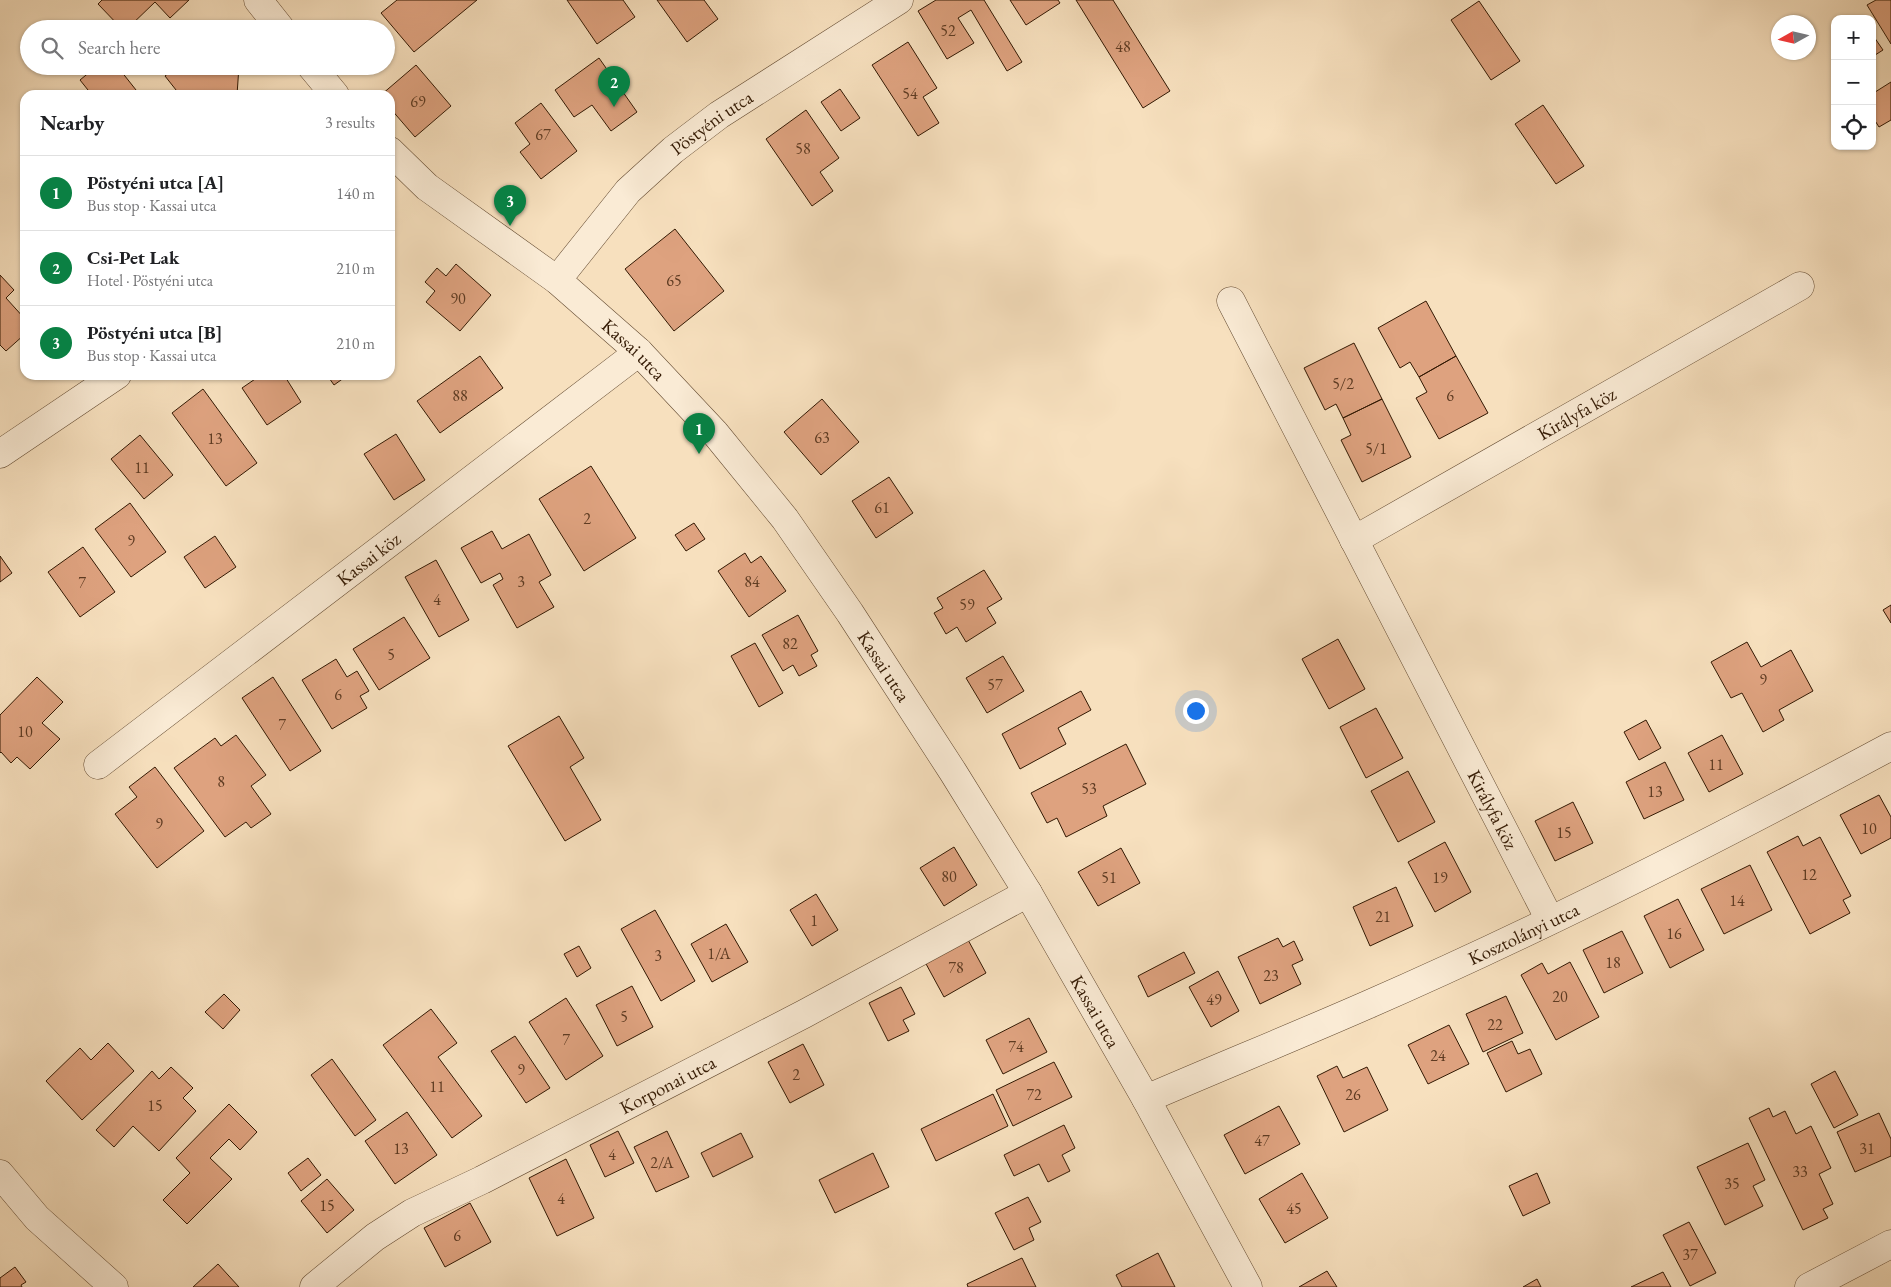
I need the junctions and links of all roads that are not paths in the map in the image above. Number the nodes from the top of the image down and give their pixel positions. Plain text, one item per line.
1 (258, 0) edge
2 (899, 0) edge
3 (274, 20) edge
4 (318, 75) edge
5 (331, 90) edge
6 (395, 162) edge
7 (557, 280) junction
8 (1800, 286) dead end
9 (1230, 301) dead end
10 (639, 352) junction
11 (110, 380) edge
12 (0, 454) edge
13 (1354, 540) junction
14 (1891, 746) edge
15 (98, 764) dead end
16 (1028, 893) junction
17 (1550, 920) junction
18 (1146, 1098) junction
19 (0, 1174) edge
20 (1891, 1244) edge
21 (114, 1287) edge
22 (314, 1287) edge
23 (1248, 1287) edge
24 (1809, 1287) edge

1 - 3 street
2 - 7 street, Pöstyéni utca
4 - 5 street
6 - 7 street, Kassai utca
7 - 10 street, Kassai utca
8 - 13 street, Királyfa köz
9 - 13 street, Királyfa köz
10 - 15 street, Kassai köz
10 - 16 street, Kassai utca
11 - 12 street
13 - 17 street, Királyfa köz
14 - 17 street, Kosztolányi utca
16 - 18 street, Kassai utca
16 - 22 street, Korponai utca
17 - 18 street, Kosztolányi utca
18 - 23 street, Kassai utca
19 - 21 street
20 - 24 street

